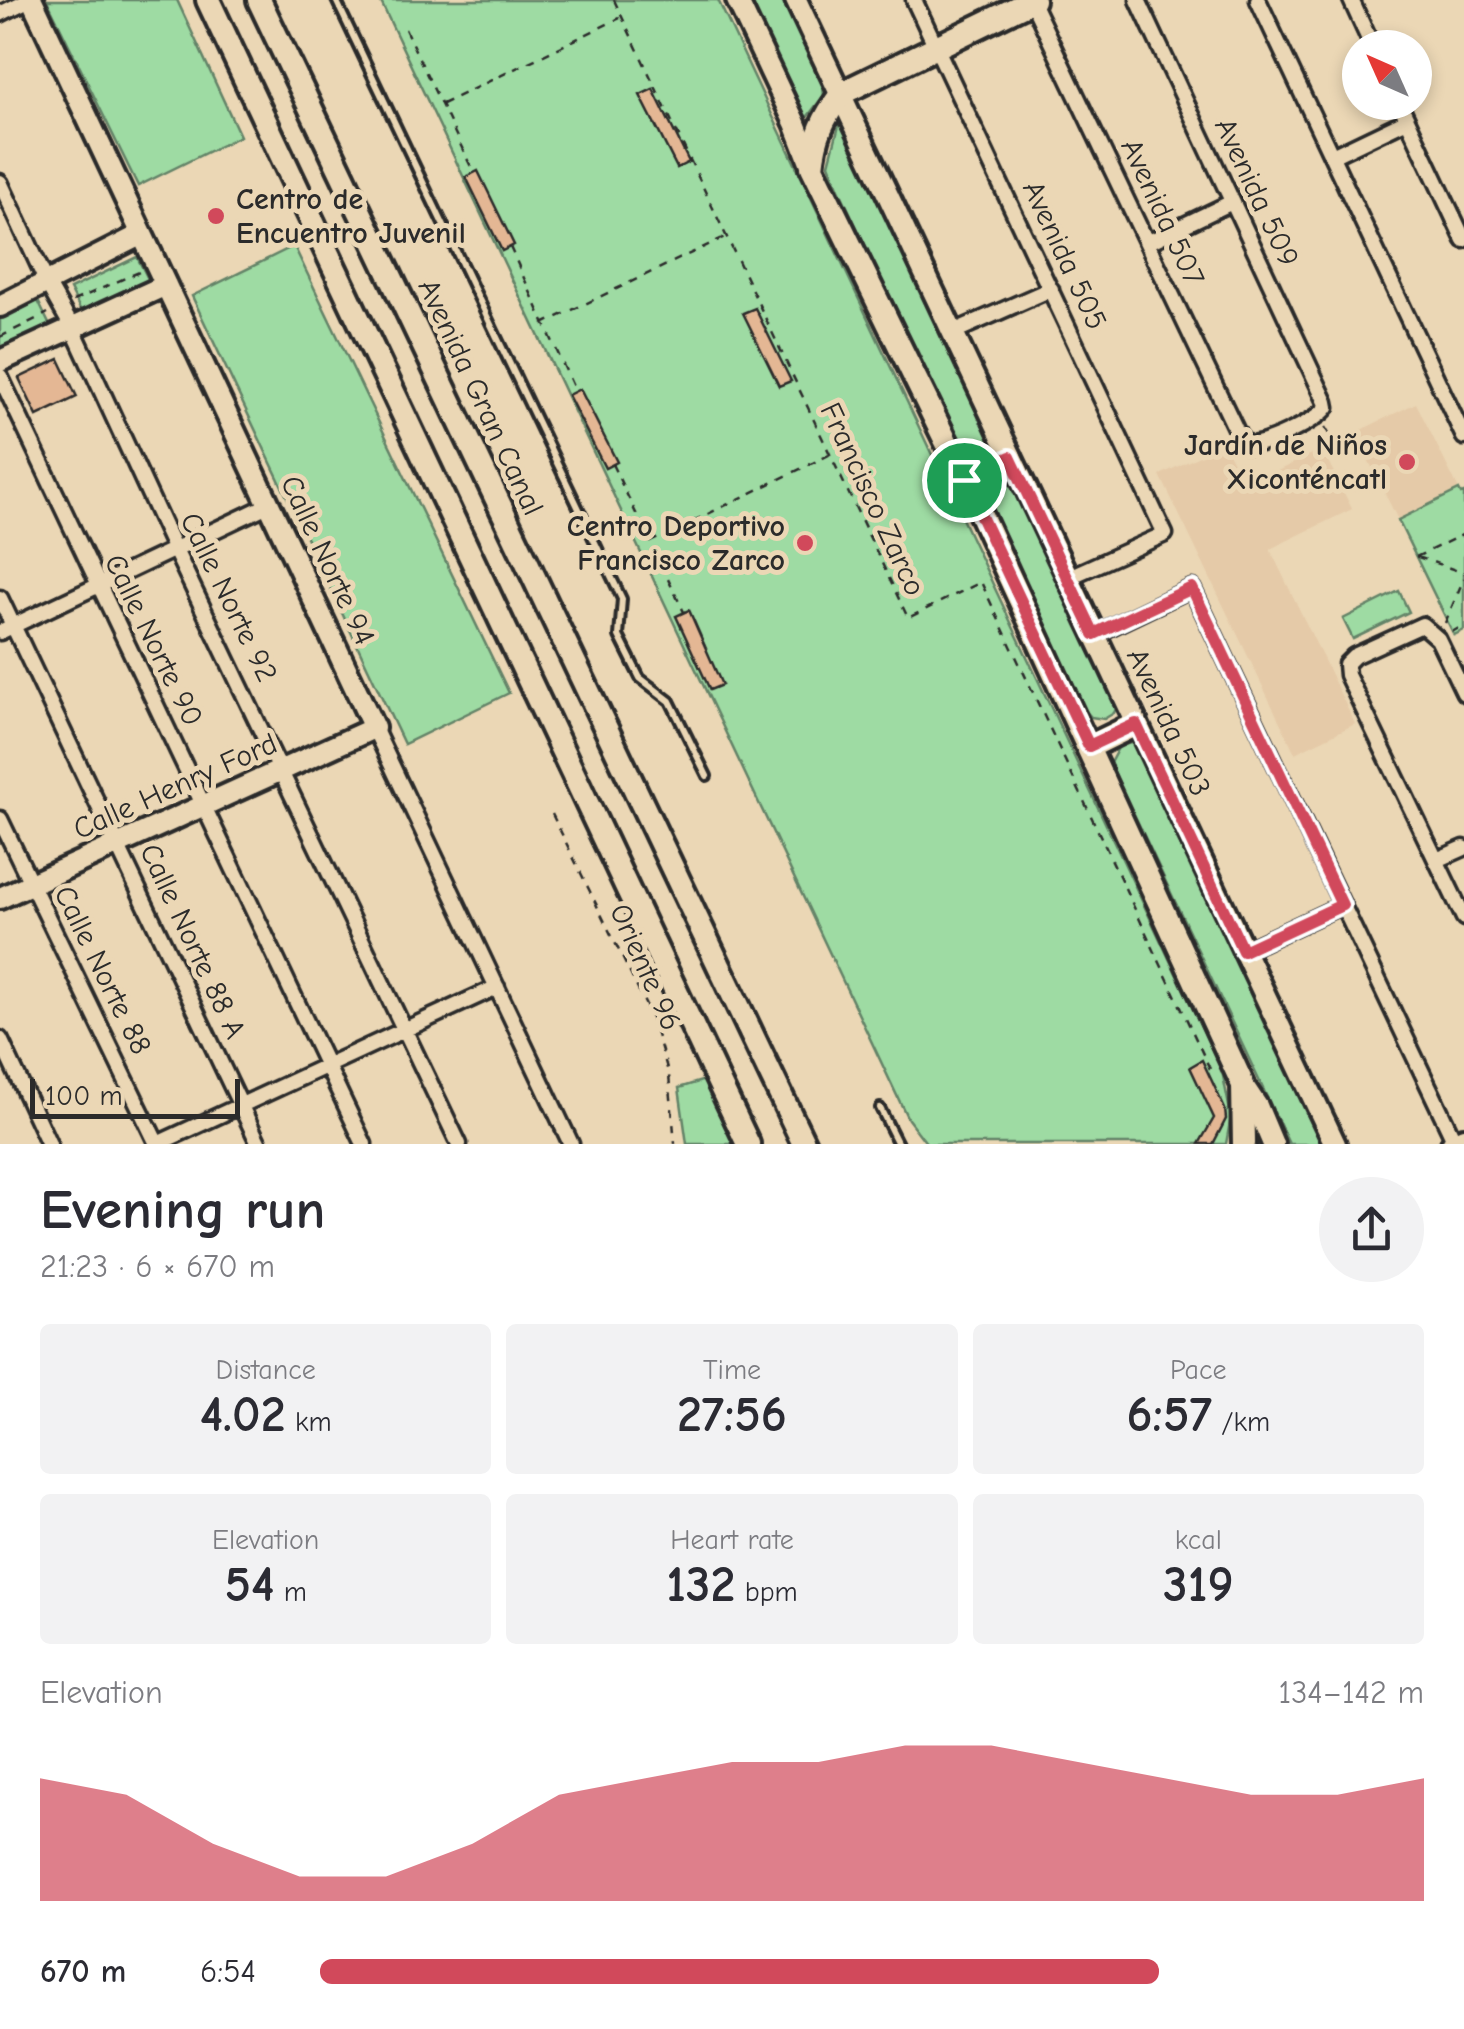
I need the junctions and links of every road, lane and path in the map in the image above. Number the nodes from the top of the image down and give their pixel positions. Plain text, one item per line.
1 (30, 0) edge
2 (208, 0) edge
3 (259, 0) edge
4 (336, 0) edge
5 (614, 0) edge
6 (737, 0) edge
7 (796, 0) edge
8 (914, 0) edge
9 (1032, 0) edge
10 (1138, 0) edge
11 (1258, 0) edge
12 (1351, 0) edge
13 (0, 14) edge
14 (622, 17) junction
15 (406, 29) dead end
16 (1365, 30) edge
17 (936, 46) junction
18 (842, 93) junction
19 (442, 104) junction
20 (1408, 120) joint
21 (1332, 156) junction
22 (812, 167) junction
23 (474, 173) dead end
24 (0, 182) edge
25 (1230, 204) junction
26 (142, 234) junction
27 (726, 236) junction
28 (1464, 240) edge
29 (1147, 243) junction
30 (510, 247) dead end
31 (157, 264) junction
32 (48, 284) junction
33 (166, 285) junction
34 (1051, 289) junction
35 (0, 306) edge
36 (60, 307) junction
37 (543, 324) junction
38 (73, 329) junction
39 (951, 333) junction
40 (0, 336) edge
41 (0, 361) edge
42 (0, 376) edge
43 (575, 392) dead end
44 (1323, 411) junction
45 (1464, 437) edge
46 (1334, 443) dead end
47 (830, 454) junction
48 (1010, 457) junction
49 (612, 464) dead end
50 (964, 480) junction
51 (268, 505) junction
52 (1464, 534) edge
53 (650, 542) junction
54 (175, 550) junction
55 (1464, 575) edge
56 (1067, 578) junction
57 (98, 588) junction
58 (0, 598) edge
59 (684, 612) dead end
60 (6, 629) edge
61 (1433, 632) junction
62 (1094, 634) junction
63 (1464, 694) edge
64 (1136, 724) junction
65 (374, 728) junction
66 (1089, 746) junction
67 (282, 770) junction
68 (707, 776) dead end
69 (204, 807) junction
70 (552, 814) dead end
71 (0, 819) edge
72 (116, 845) junction
73 (1464, 848) edge
74 (1437, 860) junction
75 (31, 884) junction
76 (0, 898) edge
77 (1342, 905) junction
78 (1464, 918) edge
79 (1243, 951) junction
80 (497, 987) junction
81 (406, 1030) junction
82 (0, 1039) edge
83 (328, 1067) junction
84 (1210, 1069) dead end
85 (1243, 1085) junction
86 (241, 1105) junction
87 (880, 1108) dead end
88 (1457, 1142) edge
89 (49, 1144) edge
90 (157, 1144) edge
91 (258, 1144) edge
92 (364, 1144) edge
93 (459, 1144) edge
94 (571, 1144) edge
95 (675, 1144) edge
96 (748, 1144) edge
97 (804, 1144) edge
98 (898, 1144) edge
99 (1244, 1144) edge
100 (1273, 1144) edge
101 (1335, 1144) edge

1 - 13 street
1 - 26 street, Calle Norte 94
2 - 96 main road
3 - 97 main road, Avenida Gran Canal
4 - 68 lane
5 - 14 path, Francisco Zarco
6 - 22 street
7 - 18 street, Avenida 503
8 - 17 street, Avenida 505
9 - 17 main road
9 - 29 street, Avenida 507
10 - 25 street, Avenida 509
11 - 21 street
12 - 16 street
14 - 19 path
14 - 27 path, Francisco Zarco
15 - 19 path
17 - 18 main road
17 - 34 street, Avenida 505
18 - 22 main road
18 - 39 street, Avenida 503
19 - 23 path
20 - 21 street
20 - 28 street
21 - 45 street
22 - 50 main road
24 - 32 street, Calle Norte 92
25 - 29 street
25 - 44 street, Avenida 509
26 - 31 street, Calle Norte 94
26 - 32 street
27 - 37 path
27 - 47 path, Francisco Zarco
29 - 44 street, Avenida 507
30 - 37 path
31 - 33 street, Calle Norte 94
31 - 36 path
32 - 35 street
32 - 36 street, Calle Norte 92
33 - 38 street
33 - 51 street, Calle Norte 94
34 - 39 street
34 - 56 street, Avenida 505
36 - 38 street, Calle Norte 92
36 - 40 path
37 - 43 path
38 - 41 street
38 - 54 street, Calle Norte 92
39 - 48 street, Avenida 503
42 - 57 street, Calle Norte 90
44 - 46 path
47 - 53 path
47 - 84 path, Francisco Zarco
48 - 50 main road
48 - 56 street, Avenida 503
49 - 53 path
50 - 66 main road
51 - 54 street
51 - 65 street, Calle Norte 94
52 - 55 path
53 - 59 path
54 - 57 street
54 - 67 street, Calle Norte 92
55 - 61 path
56 - 62 street, Avenida 503
57 - 60 street
57 - 69 street, Calle Norte 90
58 - 60 street, Calle Norte 88 A
60 - 72 street, Calle Norte 88 A
61 - 63 street
61 - 74 street
62 - 64 street, Avenida 503
62 - 77 street
64 - 66 main road
64 - 79 street, Avenida 503
65 - 67 street, Calle Henry Ford
65 - 80 street, Calle Norte 94
66 - 85 main road
67 - 69 street, Calle Henry Ford
67 - 81 street, Calle Norte 92
69 - 72 street, Calle Henry Ford
69 - 83 street, Calle Norte 90
70 - 95 path, Oriente 96
71 - 75 street, Calle Norte 88
72 - 75 street, Calle Henry Ford
72 - 86 street, Calle Norte 88 A
73 - 74 street
74 - 78 street
75 - 76 street, Calle Henry Ford
75 - 90 street, Calle Norte 88
77 - 79 street
77 - 88 street
79 - 101 street, Avenida 503
80 - 81 street
80 - 94 street, Calle Norte 94
81 - 83 street
81 - 93 street, Calle Norte 92
82 - 89 street
83 - 86 street
83 - 92 street, Calle Norte 90
85 - 99 main road
85 - 100 street
86 - 90 street
86 - 91 street, Calle Norte 88 A
87 - 98 lane

